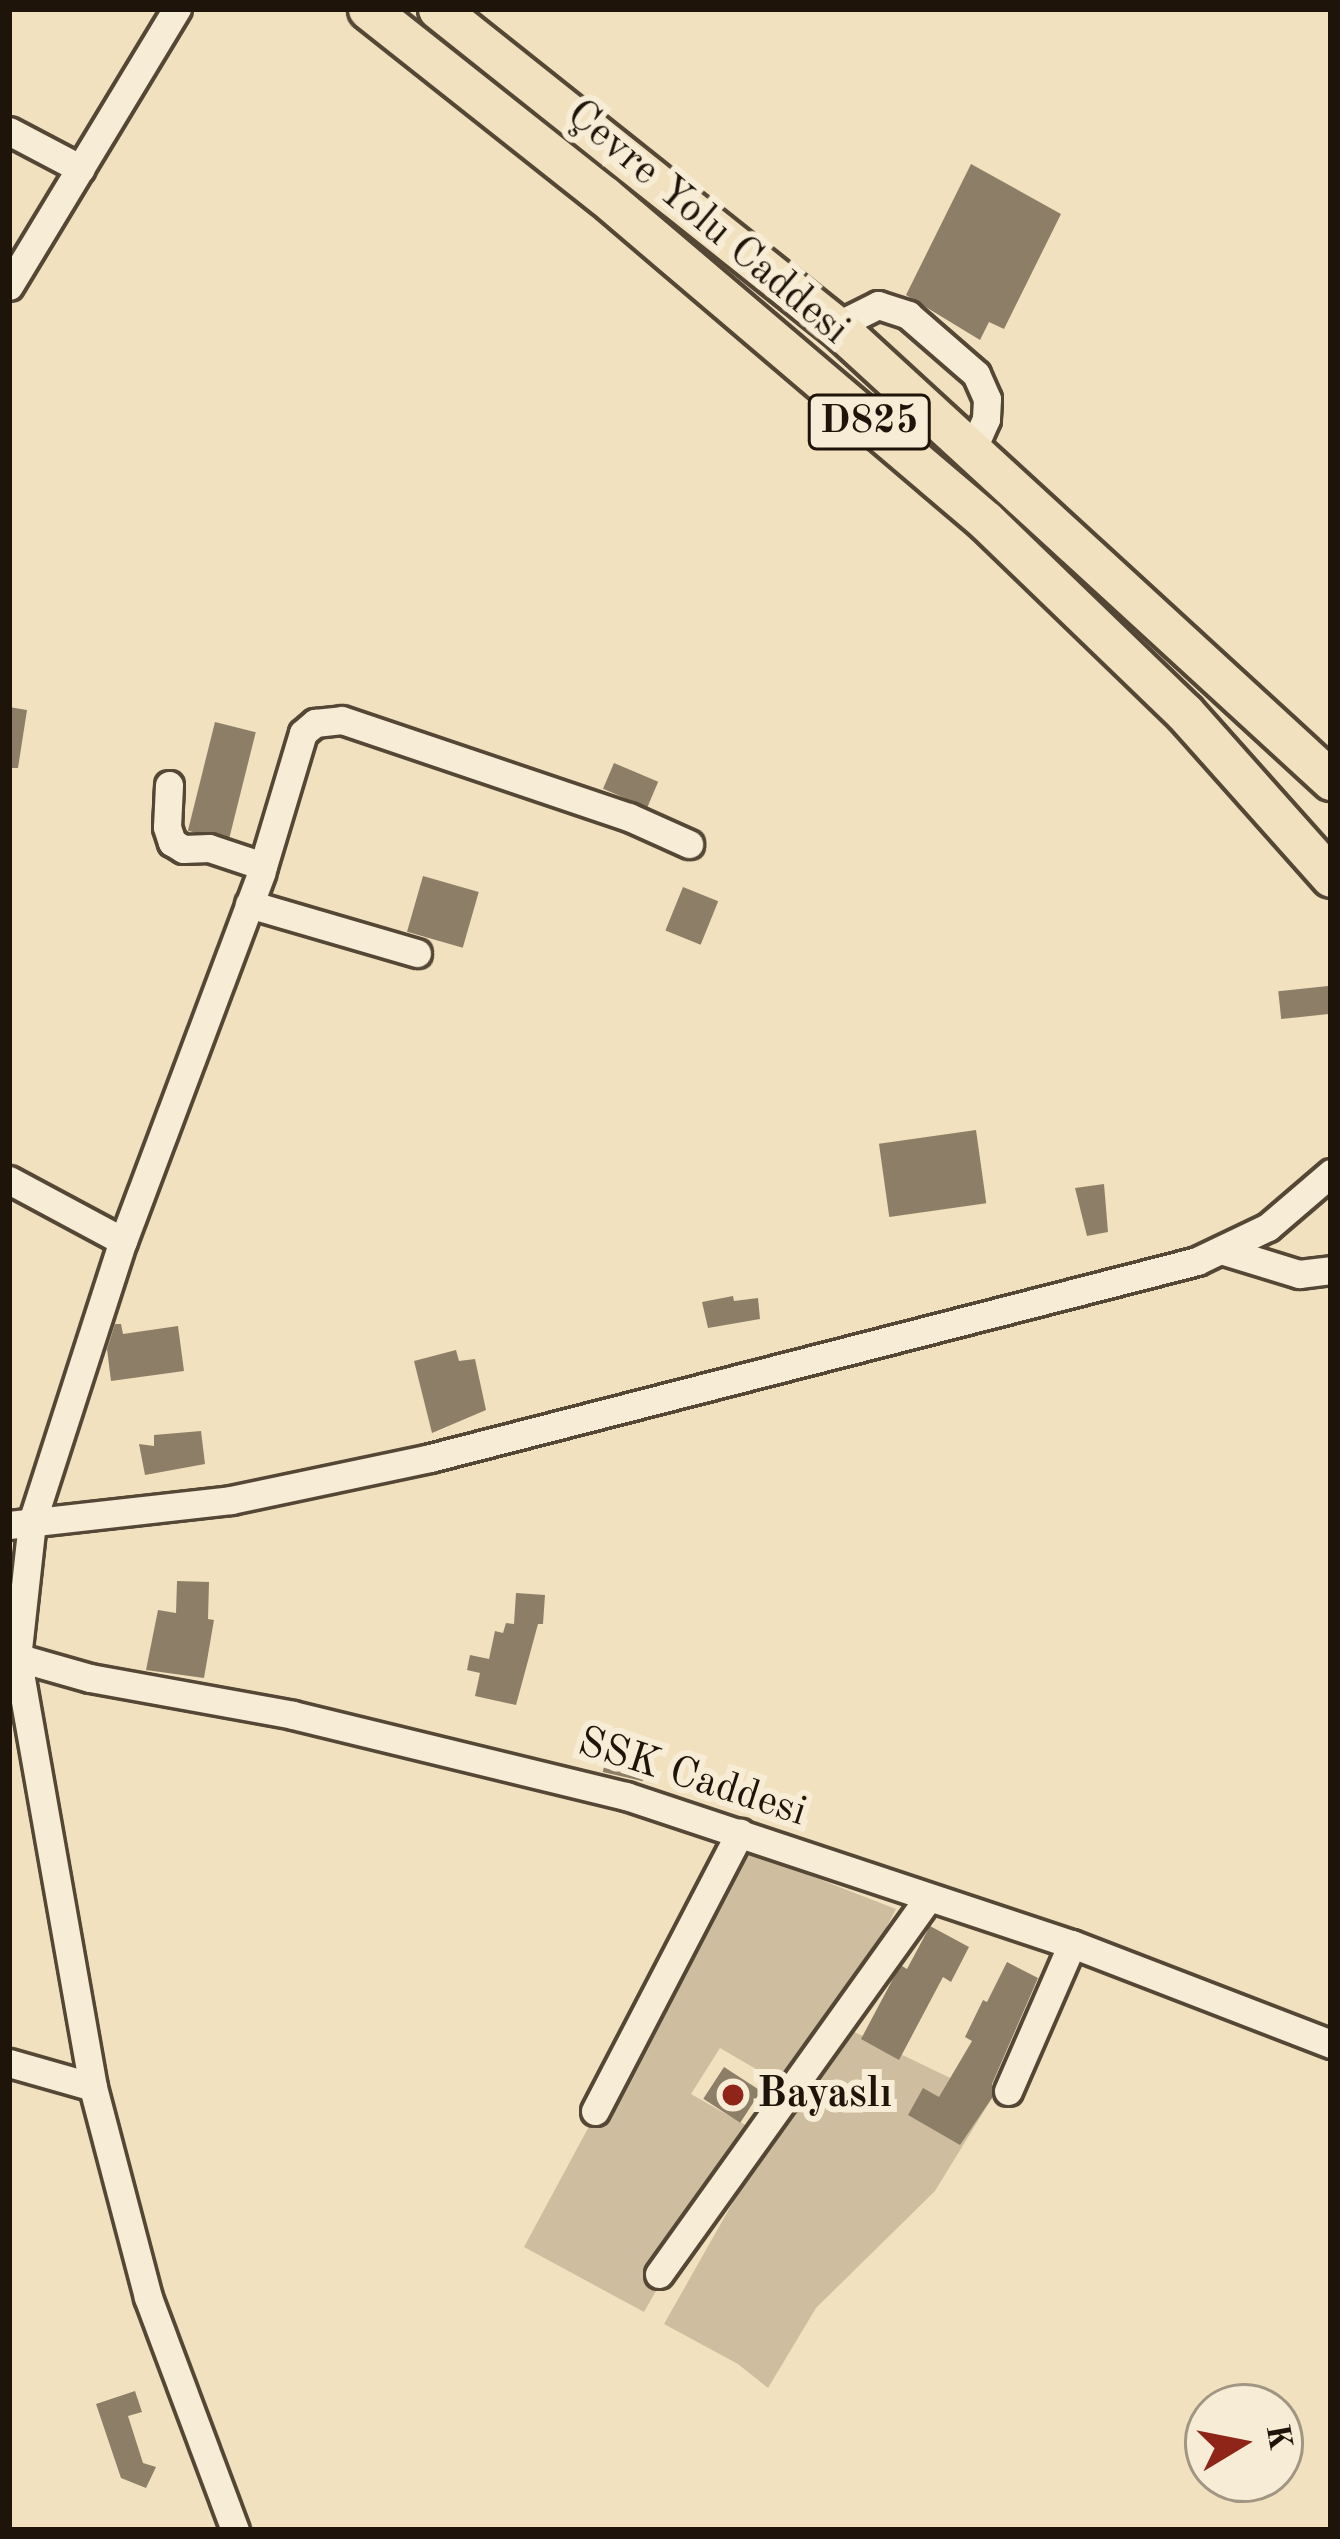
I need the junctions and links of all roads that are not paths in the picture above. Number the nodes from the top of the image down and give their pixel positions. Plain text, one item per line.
1 (177, 9) edge
2 (368, 9) edge
3 (438, 9) edge
4 (9, 131) edge
5 (81, 169) junction
6 (9, 286) edge
7 (836, 326) junction
8 (972, 450) junction
9 (1331, 780) edge
10 (170, 785) dead end
11 (689, 844) dead end
12 (263, 866) junction
13 (1331, 878) edge
14 (250, 904) junction
15 (417, 953) dead end
16 (1331, 1173) edge
17 (9, 1180) edge
18 (123, 1241) junction
19 (1221, 1250) junction
20 (1331, 1270) edge
21 (21, 1524) edge
22 (13, 1656) edge
23 (740, 1832) junction
24 (928, 1898) junction
25 (1072, 1945) junction
26 (1331, 2044) edge
27 (9, 2062) edge
28 (93, 2087) junction
29 (1008, 2091) dead end
30 (595, 2111) dead end
31 (659, 2274) dead end
32 (235, 2530) edge

1 - 5 street
2 - 13 highway, Çevre Yolu Caddesi / D825
3 - 7 highway, Çevre Yolu Caddesi / D825
4 - 5 street
5 - 6 street
7 - 8 highway, Çevre Yolu Caddesi / D825
7 - 8 street
8 - 9 highway, Çevre Yolu Caddesi / D825
10 - 12 street
11 - 12 street
12 - 14 street
14 - 15 street
14 - 18 street
16 - 19 street
17 - 18 street
18 - 21 street
19 - 20 street
19 - 21 street
21 - 22 street
22 - 23 street, SSK Caddesi
22 - 28 street
23 - 24 street, SSK Caddesi
23 - 30 street
24 - 25 street, SSK Caddesi
24 - 31 street
25 - 26 street, SSK Caddesi
25 - 29 street
27 - 28 street
28 - 32 street

